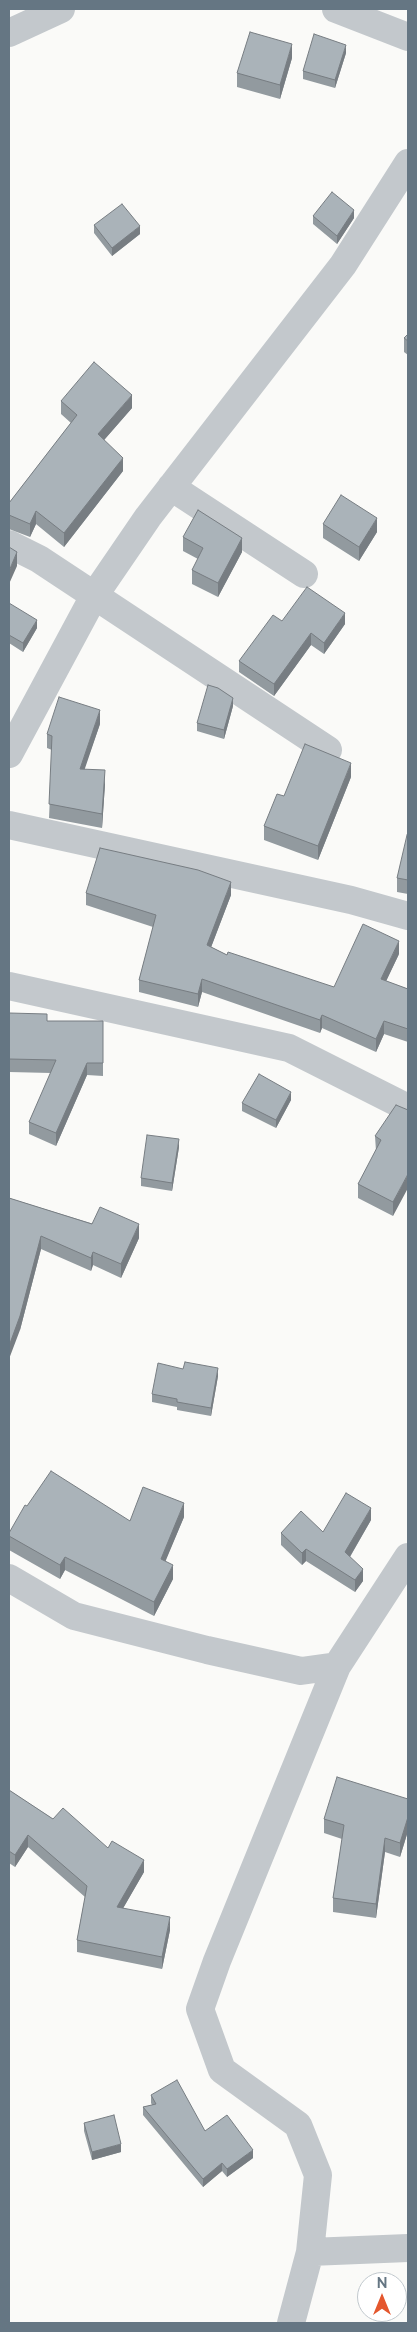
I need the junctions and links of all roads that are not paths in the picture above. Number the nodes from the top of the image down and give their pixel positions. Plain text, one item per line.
1 (61, 9) edge
2 (336, 9) edge
3 (9, 33) edge
4 (408, 37) edge
5 (408, 163) edge
6 (171, 487) junction
7 (9, 544) edge
8 (304, 574) dead end
9 (94, 596) junction
10 (328, 750) dead end
11 (9, 754) edge
12 (9, 825) edge
13 (408, 916) edge
14 (9, 986) edge
15 (408, 1108) edge
16 (408, 1557) edge
17 (9, 1578) edge
18 (337, 1666) junction
19 (408, 2248) edge
20 (310, 2252) junction
21 (291, 2323) edge

1 - 3 street
2 - 4 street
5 - 6 street
6 - 8 street
6 - 9 street
7 - 9 street
9 - 10 street
9 - 11 street
12 - 13 street
14 - 15 street
16 - 18 street
17 - 18 street
18 - 20 street
19 - 20 street
20 - 21 street

